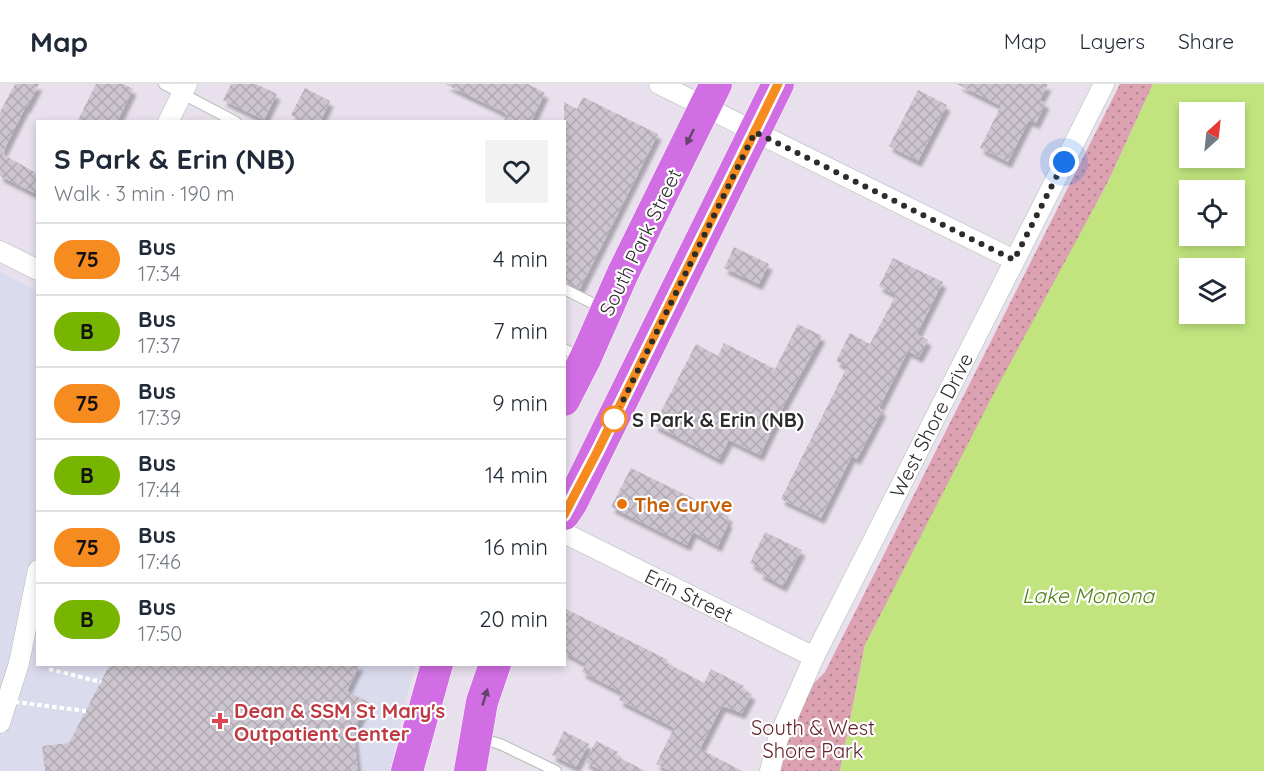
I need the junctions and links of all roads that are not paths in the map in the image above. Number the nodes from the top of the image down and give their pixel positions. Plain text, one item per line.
1 (164, 84) edge
2 (659, 84) edge
3 (778, 84) edge
4 (1104, 84) edge
5 (184, 88) edge
6 (710, 95) edge
7 (169, 120) edge
8 (233, 120) edge
9 (755, 132) junction
10 (0, 251) edge
11 (1014, 260) junction
12 (36, 269) edge
13 (566, 290) edge
14 (606, 310) junction
15 (574, 354) edge
16 (566, 391) edge
17 (566, 510) edge
18 (566, 534) edge
19 (36, 580) edge
20 (814, 657) junction
21 (436, 666) edge
22 (494, 666) edge
23 (0, 723) edge
24 (476, 737) junction
25 (407, 771) edge
26 (470, 771) edge
27 (556, 771) edge
28 (770, 771) edge

1 - 5 lane
2 - 6 street
3 - 9 main road
4 - 11 street, West Shore Drive
5 - 7 street
5 - 8 lane
6 - 9 street
6 -> 14 main road, South Park Street
9 - 11 street
9 - 17 main road
10 - 12 street
11 - 20 street, West Shore Drive
13 - 14 lane
14 - 15 main road, South Park Street
15 - 16 main road, South Park Street
18 - 20 street, Erin Street
19 - 23 street
20 - 28 street, West Shore Drive
21 - 25 main road
24 -> 22 main road
24 - 26 main road
24 - 27 lane

